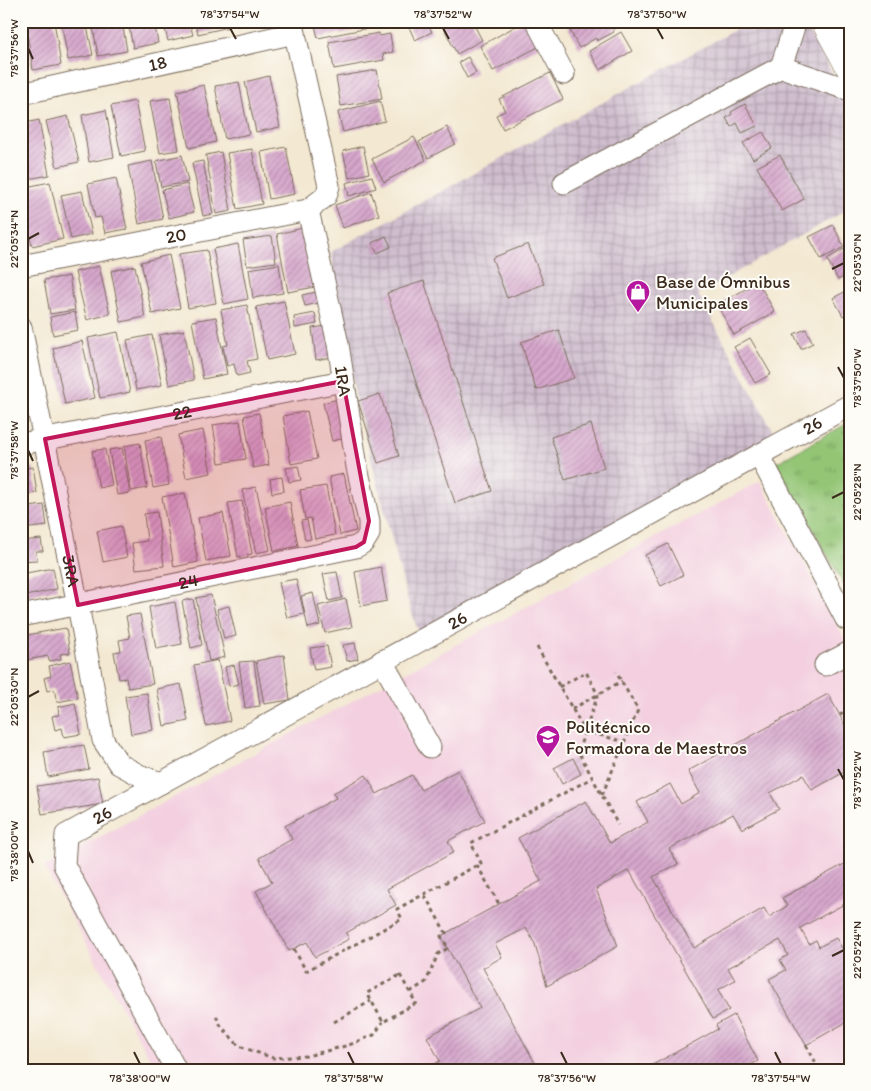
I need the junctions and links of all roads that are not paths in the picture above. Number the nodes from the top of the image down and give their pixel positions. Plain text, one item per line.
1 (536, 21) edge
2 (796, 21) edge
3 (825, 21) edge
4 (293, 27) edge
5 (782, 67) junction
6 (850, 67) edge
7 (564, 74) dead end
8 (850, 90) edge
9 (21, 94) edge
10 (564, 183) dead end
11 (308, 210) junction
12 (21, 266) edge
13 (21, 327) edge
14 (343, 381) junction
15 (850, 405) edge
16 (45, 439) junction
17 (21, 444) edge
18 (759, 455) junction
19 (356, 547) joint
20 (78, 605) junction
21 (21, 616) edge
22 (846, 619) dead end
23 (850, 652) edge
24 (382, 661) junction
25 (825, 665) dead end
26 (430, 746) dead end
27 (161, 783) junction
28 (176, 1070) edge

1 - 7 street
2 - 5 street
3 - 6 main road
4 - 9 street, 18
4 - 11 street, 20
5 - 8 street
5 - 10 street
11 - 12 street, 20
11 - 14 street, 1RA
13 - 16 street, 3RA
14 - 16 street, 22
14 - 19 street, 1RA
15 - 18 street, 26
16 - 17 street, 22
16 - 20 street, 3RA
18 - 22 street
18 - 24 street, 26
19 - 20 street, 24
20 - 21 street, 24
20 - 27 street, 3RA
23 - 25 street
24 - 26 street
24 - 27 street, 26
27 - 28 street, 26

